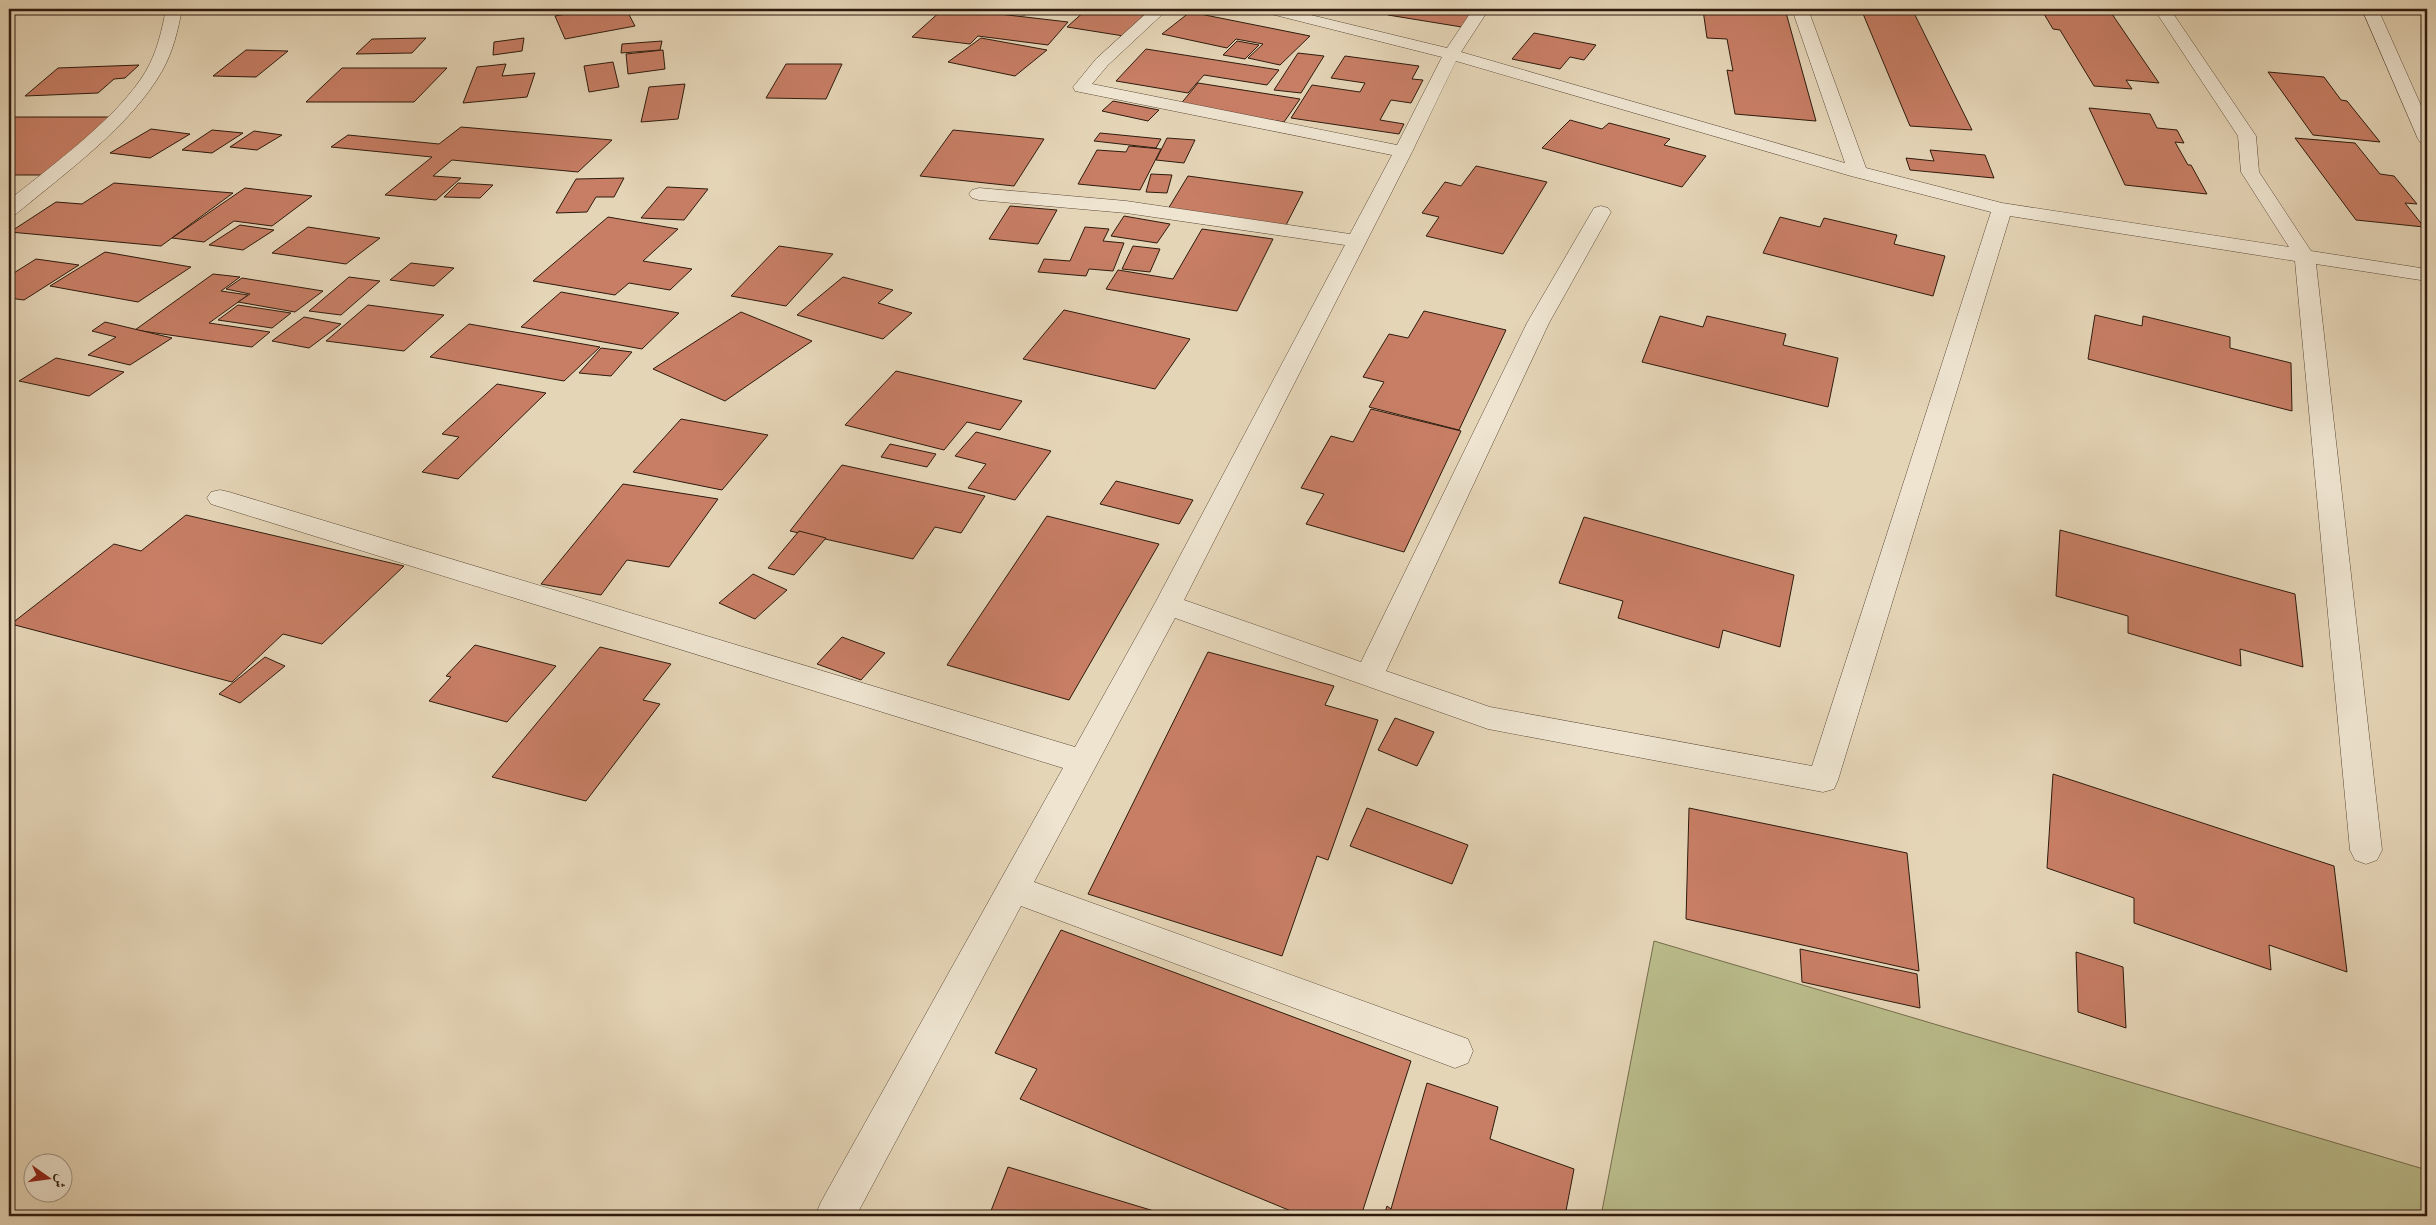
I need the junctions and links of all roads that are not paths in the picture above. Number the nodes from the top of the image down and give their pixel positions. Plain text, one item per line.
1 (174, 9) edge
2 (1160, 9) edge
3 (1268, 9) edge
4 (1481, 9) edge
5 (1800, 9) edge
6 (2162, 9) edge
7 (2370, 9) edge
8 (1306, 13) edge
9 (1452, 54) junction
10 (2427, 139) edge
11 (1403, 152) junction
12 (1858, 172) junction
13 (979, 194) dead end
14 (2002, 209) junction
15 (9, 210) edge
16 (1601, 212) dead end
17 (1357, 241) junction
18 (2305, 257) junction
19 (2427, 275) edge
20 (220, 498) dead end
21 (1168, 605) junction
22 (1369, 676) junction
23 (1083, 762) junction
24 (2366, 850) dead end
25 (1014, 889) junction
26 (1455, 1052) dead end
27 (835, 1216) edge

1 - 15 street
2 - 11 street
3 - 8 street
4 - 9 street
5 - 12 street
6 - 18 street
7 - 10 street
8 - 9 street
9 - 11 street
9 - 12 street
11 - 17 street
12 - 14 street
13 - 17 street
14 - 18 street
14 - 22 street
16 - 22 street
17 - 21 street
18 - 19 street
18 - 24 street
20 - 23 street
21 - 22 street
21 - 23 street
23 - 25 street
25 - 26 street
25 - 27 street

